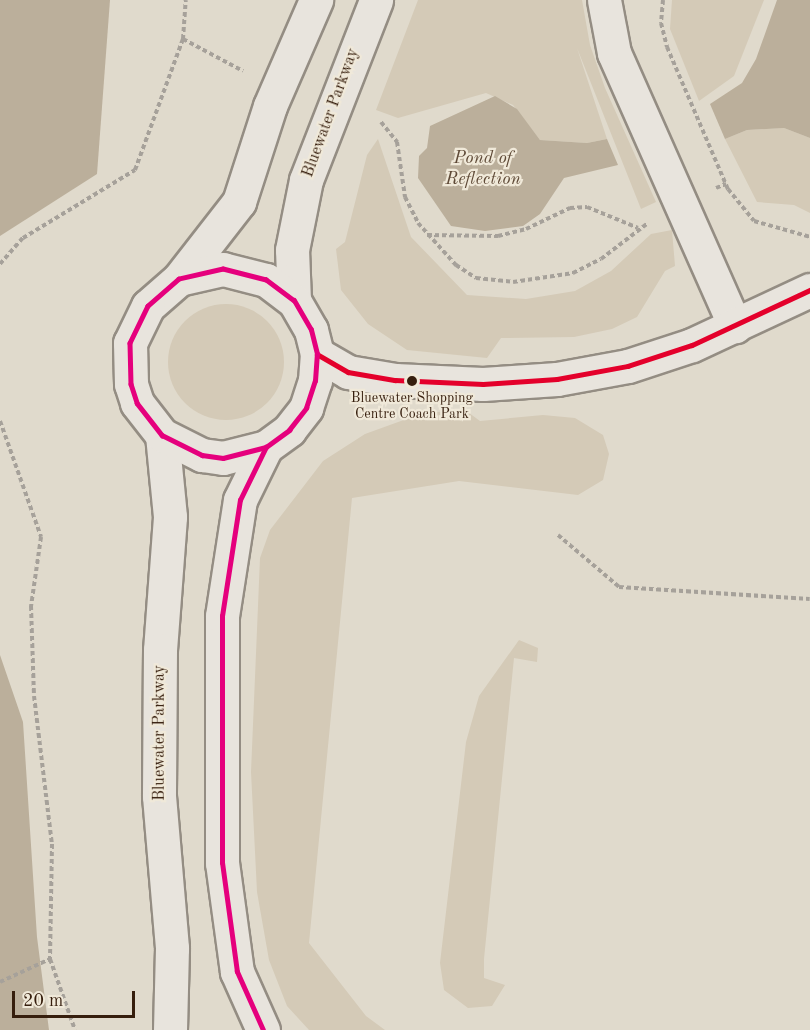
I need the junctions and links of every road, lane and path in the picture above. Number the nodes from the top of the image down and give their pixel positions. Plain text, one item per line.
1 (186, 0) edge
2 (316, 0) edge
3 (376, 0) edge
4 (603, 0) edge
5 (663, 0) edge
6 (183, 39) junction
7 (248, 74) dead end
8 (381, 122) dead end
9 (683, 203) junction
10 (638, 228) junction
11 (427, 235) junction
12 (810, 237) edge
13 (0, 264) edge
14 (179, 279) junction
15 (810, 290) edge
16 (294, 301) junction
17 (735, 326) junction
18 (316, 354) junction
19 (0, 421) edge
20 (162, 435) junction
21 (266, 447) junction
22 (558, 535) dead end
23 (810, 599) edge
24 (51, 959) junction
25 (0, 982) edge
26 (75, 1030) edge
27 (170, 1030) edge
28 (263, 1030) edge

1 - 6 path
2 - 14 street
3 - 16 street, Bluewater Parkway
4 - 9 street
5 - 12 path
6 - 7 path
6 - 13 path
8 - 11 path
9 - 10 path
9 - 17 street
10 - 11 path
10 - 11 path
14 - 16 street
14 - 20 street
15 - 17 street
16 - 18 street
17 - 18 street
18 - 21 street
19 - 24 path
20 - 21 street
20 - 27 street, Bluewater Parkway
21 - 28 street
22 - 23 path
24 - 25 path
24 - 26 path

